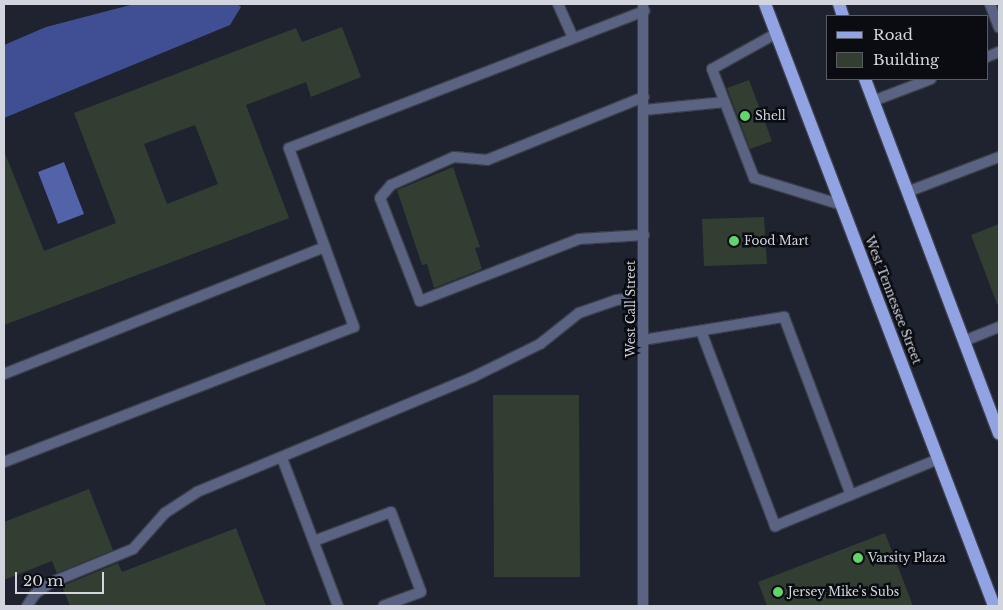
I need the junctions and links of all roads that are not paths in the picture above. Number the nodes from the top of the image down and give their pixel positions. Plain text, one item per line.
1 (558, 4) edge
2 (765, 4) edge
3 (990, 4) edge
4 (644, 6) edge
5 (999, 27) edge
6 (777, 34) junction
7 (573, 38) junction
8 (865, 80) edge
9 (928, 80) edge
10 (644, 97) junction
11 (873, 101) junction
12 (725, 102) junction
13 (644, 110) junction
14 (999, 157) edge
15 (908, 192) junction
16 (842, 205) junction
17 (644, 234) junction
18 (325, 247) junction
19 (643, 297) junction
20 (999, 327) edge
21 (701, 331) junction
22 (643, 340) junction
23 (964, 341) junction
24 (4, 374) edge
25 (999, 433) edge
26 (282, 458) junction
27 (938, 459) junction
28 (4, 462) edge
29 (851, 495) junction
30 (314, 541) junction
31 (27, 606) edge
32 (338, 606) edge
33 (383, 606) edge
34 (643, 606) edge
35 (994, 606) edge

1 - 7 street
2 - 6 main road, West Tennessee Street
3 - 5 street
4 - 7 street
4 - 10 street, West Call Street
6 - 12 street
6 - 16 main road, West Tennessee Street
7 - 18 street
8 - 11 main road
9 - 11 street
10 - 13 street, West Call Street
10 - 17 street
11 - 15 main road
12 - 13 street
12 - 16 street
13 - 17 street, West Call Street
14 - 15 street
15 - 23 main road
16 - 27 main road, West Tennessee Street
17 - 19 street, West Call Street
18 - 24 street
18 - 28 street
19 - 22 street, West Call Street
19 - 26 street
20 - 23 street
21 - 22 street
21 - 29 street
21 - 29 street
22 - 34 street, West Call Street
23 - 25 main road
26 - 30 street
26 - 31 street
27 - 29 street
27 - 35 main road, West Tennessee Street
30 - 32 street
30 - 33 street

